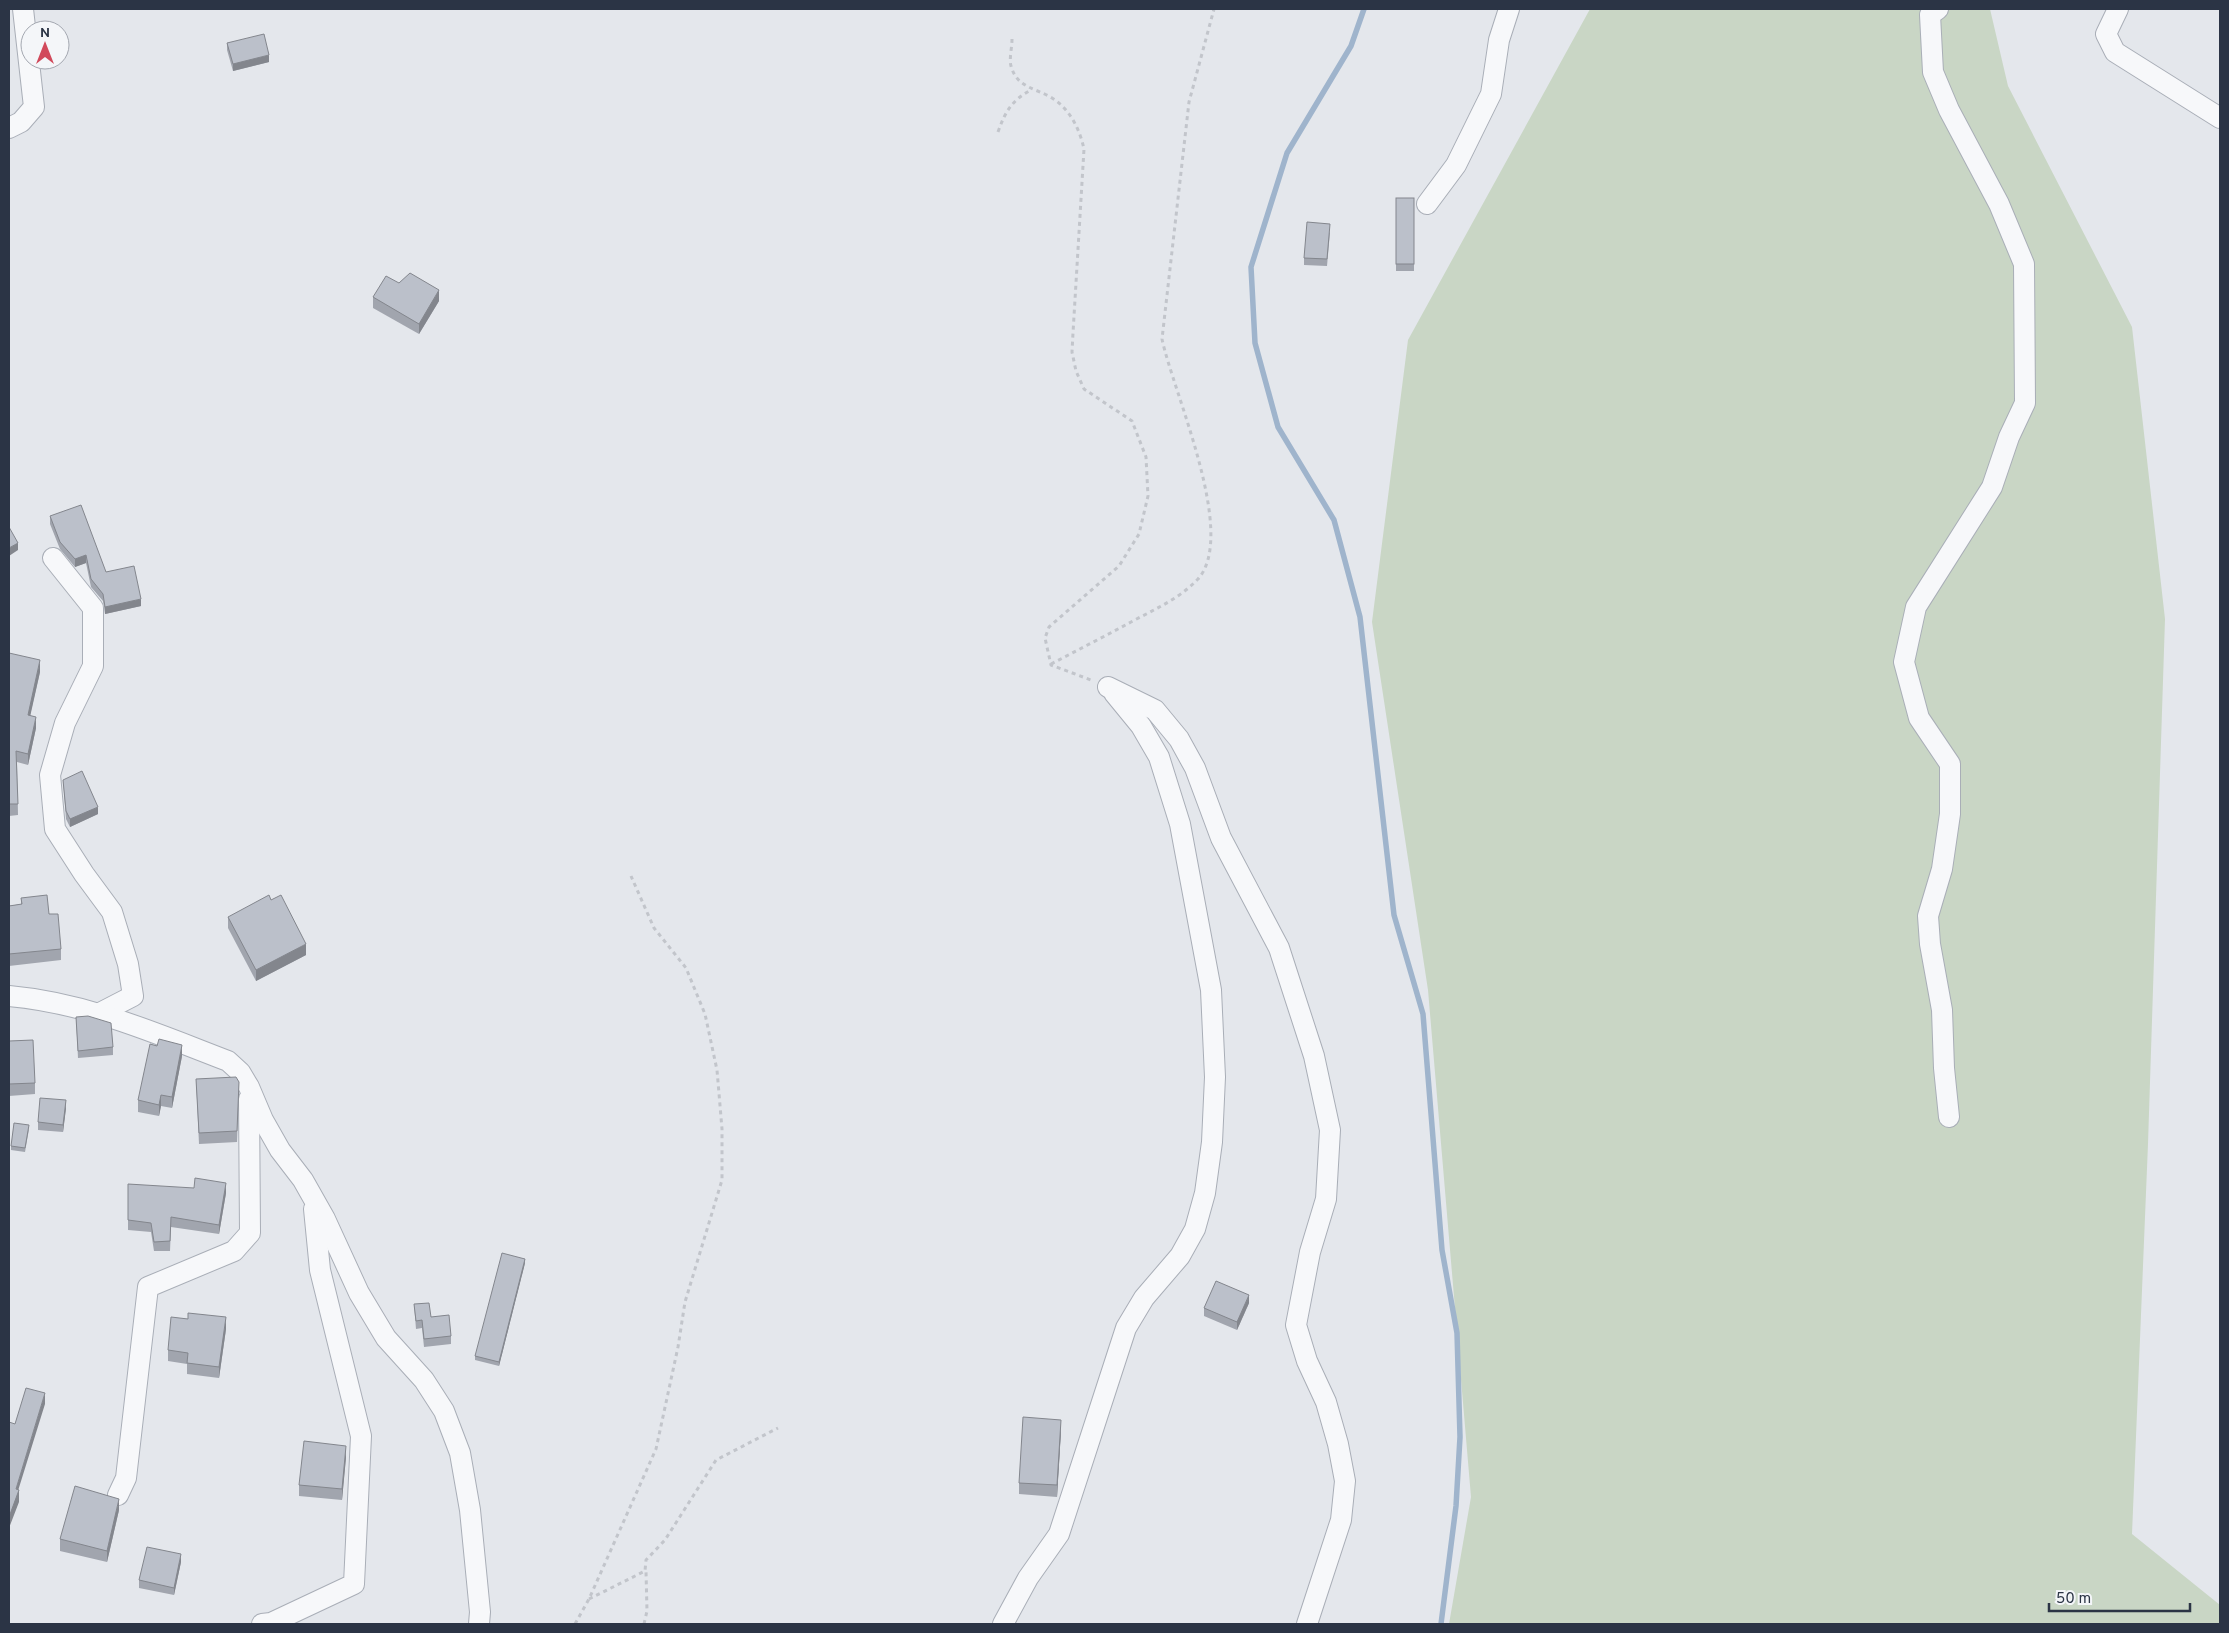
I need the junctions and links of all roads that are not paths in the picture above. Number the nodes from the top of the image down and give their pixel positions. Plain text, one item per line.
1 (23, 9) edge
2 (1509, 9) edge
3 (1938, 9) edge
4 (2118, 9) edge
5 (2220, 118) edge
6 (9, 128) edge
7 (1427, 204) dead end
8 (53, 558) dead end
9 (9, 996) edge
10 (100, 1013) junction
11 (249, 1087) junction
12 (1950, 1117) dead end
13 (314, 1202) junction
14 (118, 1495) dead end
15 (262, 1624) edge
16 (479, 1624) edge
17 (1003, 1624) edge
18 (1307, 1624) edge

1 - 6 street
2 - 7 street
3 - 12 street
4 - 5 street
8 - 10 street
9 - 10 street
10 - 11 street
11 - 13 street
11 - 14 street
13 - 15 street
13 - 16 street
17 - 18 street

